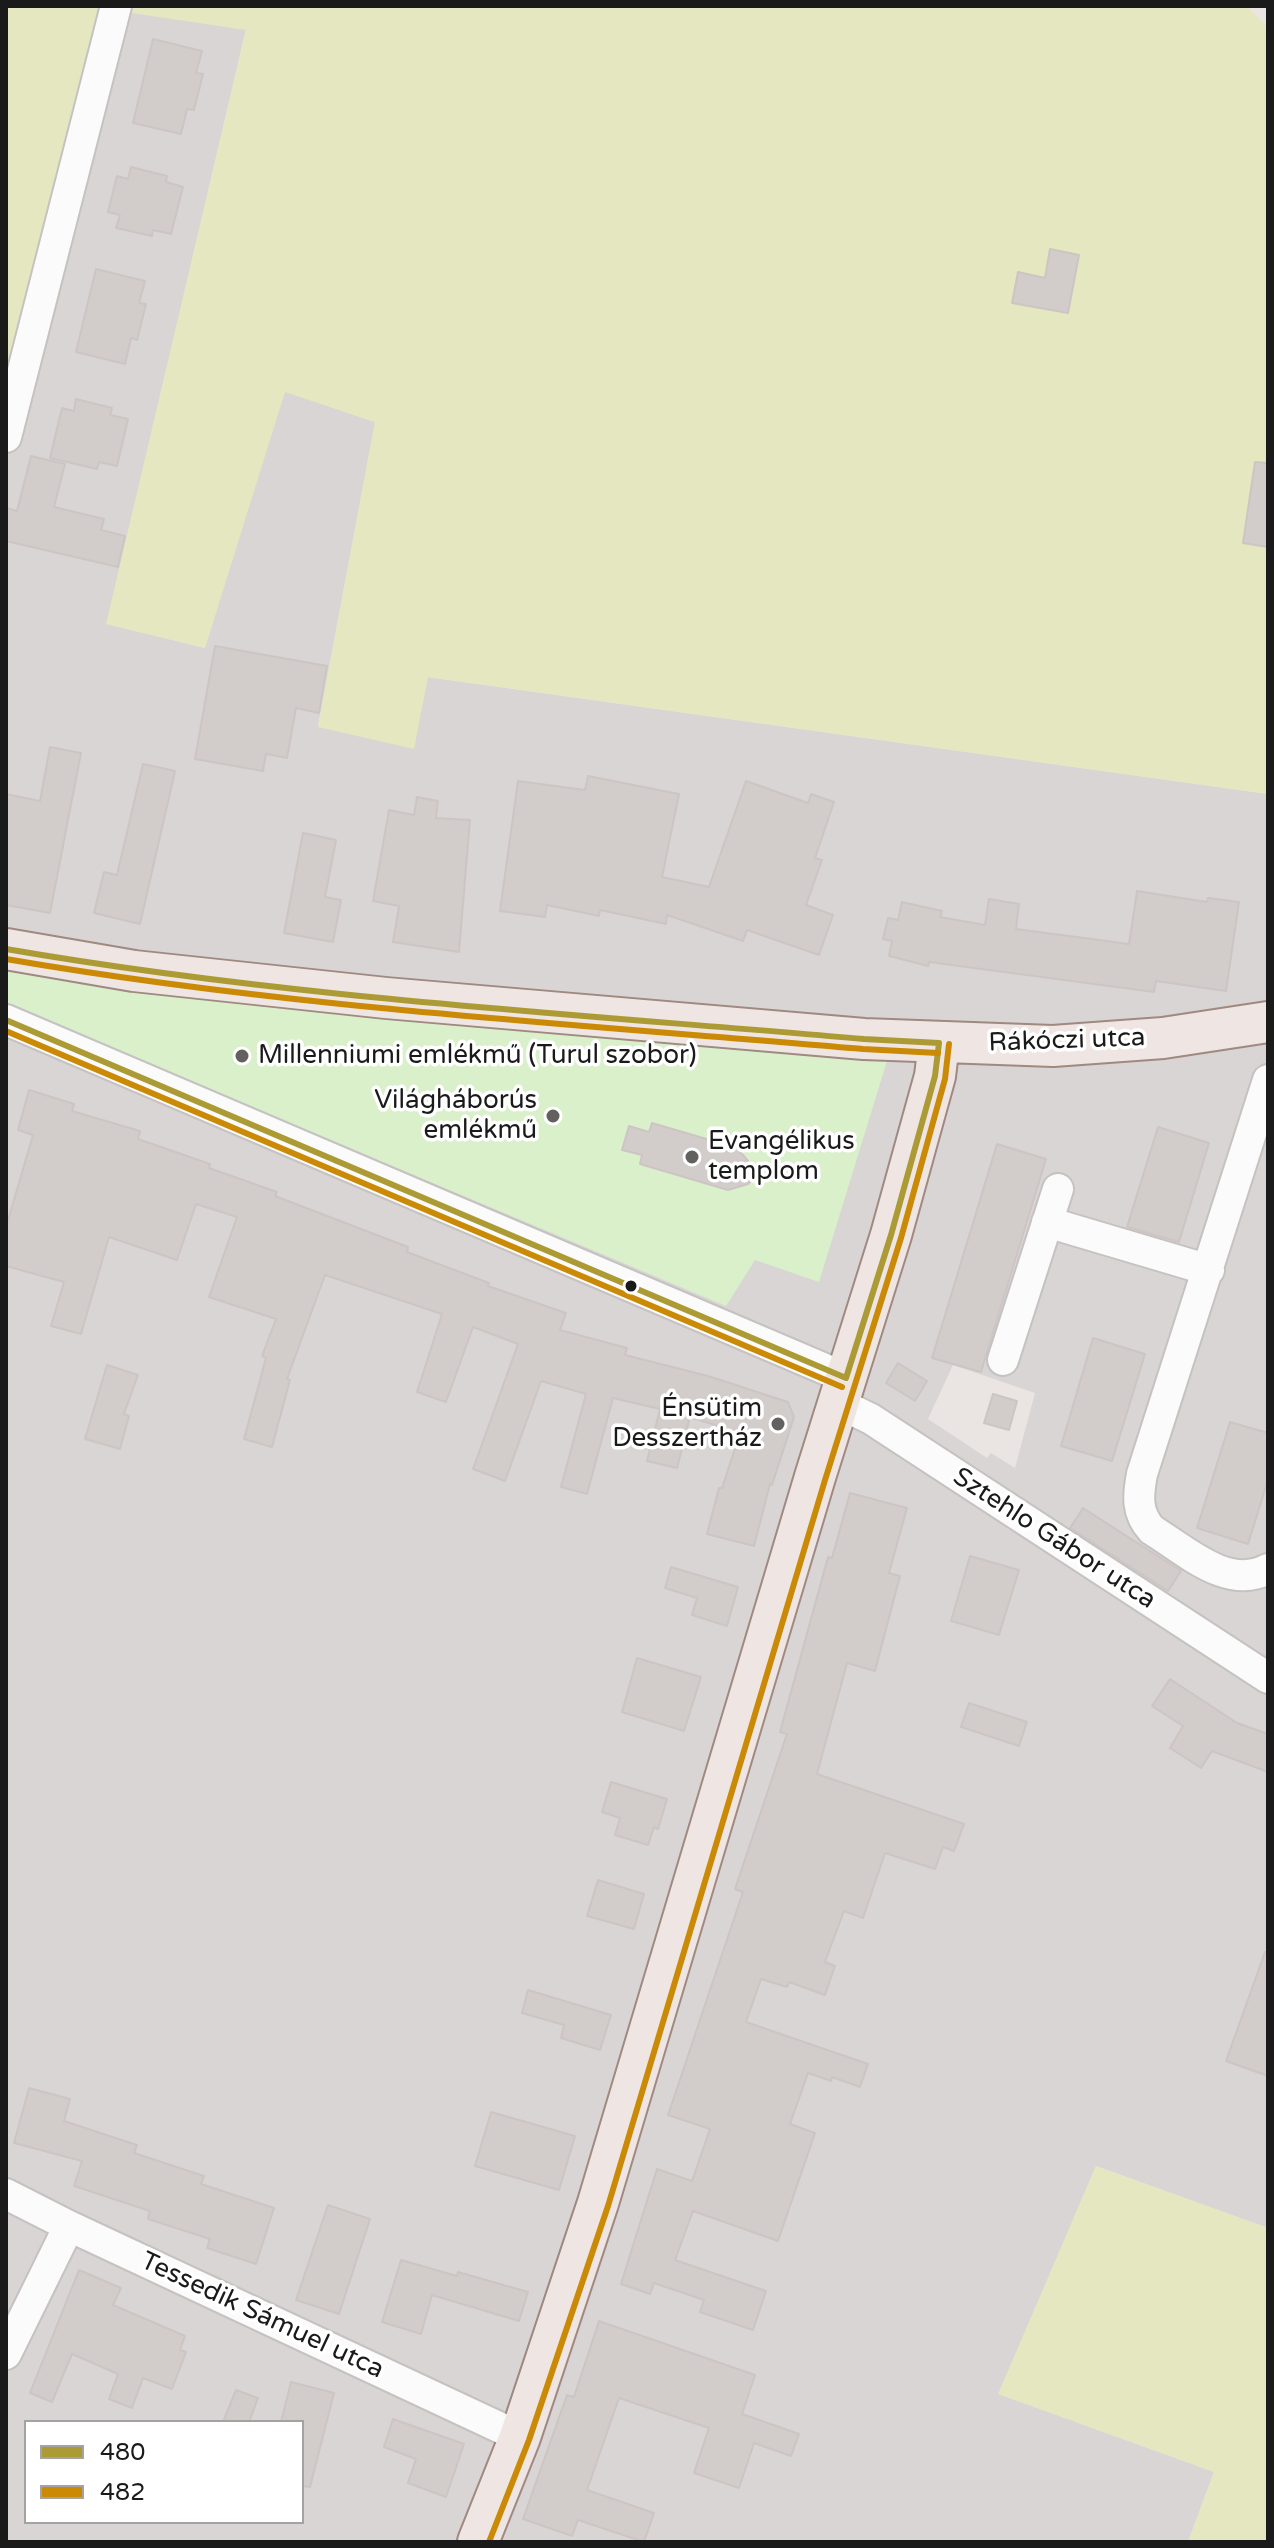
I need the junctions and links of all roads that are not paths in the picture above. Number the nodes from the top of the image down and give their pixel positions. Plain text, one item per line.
1 (116, 6) edge
2 (6, 437) edge
3 (6, 949) edge
4 (6, 1020) edge
5 (1268, 1022) edge
6 (939, 1043) junction
7 (1268, 1080) edge
8 (1058, 1189) dead end
9 (1047, 1222) junction
10 (1209, 1270) junction
11 (1003, 1360) dead end
12 (842, 1391) junction
13 (1268, 1569) edge
14 (1268, 1678) edge
15 (6, 2194) edge
16 (69, 2226) junction
17 (6, 2354) edge
18 (520, 2437) junction
19 (478, 2542) edge

1 - 2 street
3 - 6 main road, Rákóczi utca
4 - 12 street
5 - 6 main road, Rákóczi utca
6 - 12 main road
7 - 10 street
8 - 9 street
9 - 10 street
9 - 11 street
10 - 13 street
12 - 14 street, Sztehlo Gábor utca
12 - 18 main road
15 - 16 street, Tessedik Sámuel utca
16 - 17 street
16 - 18 street, Tessedik Sámuel utca
18 - 19 main road

